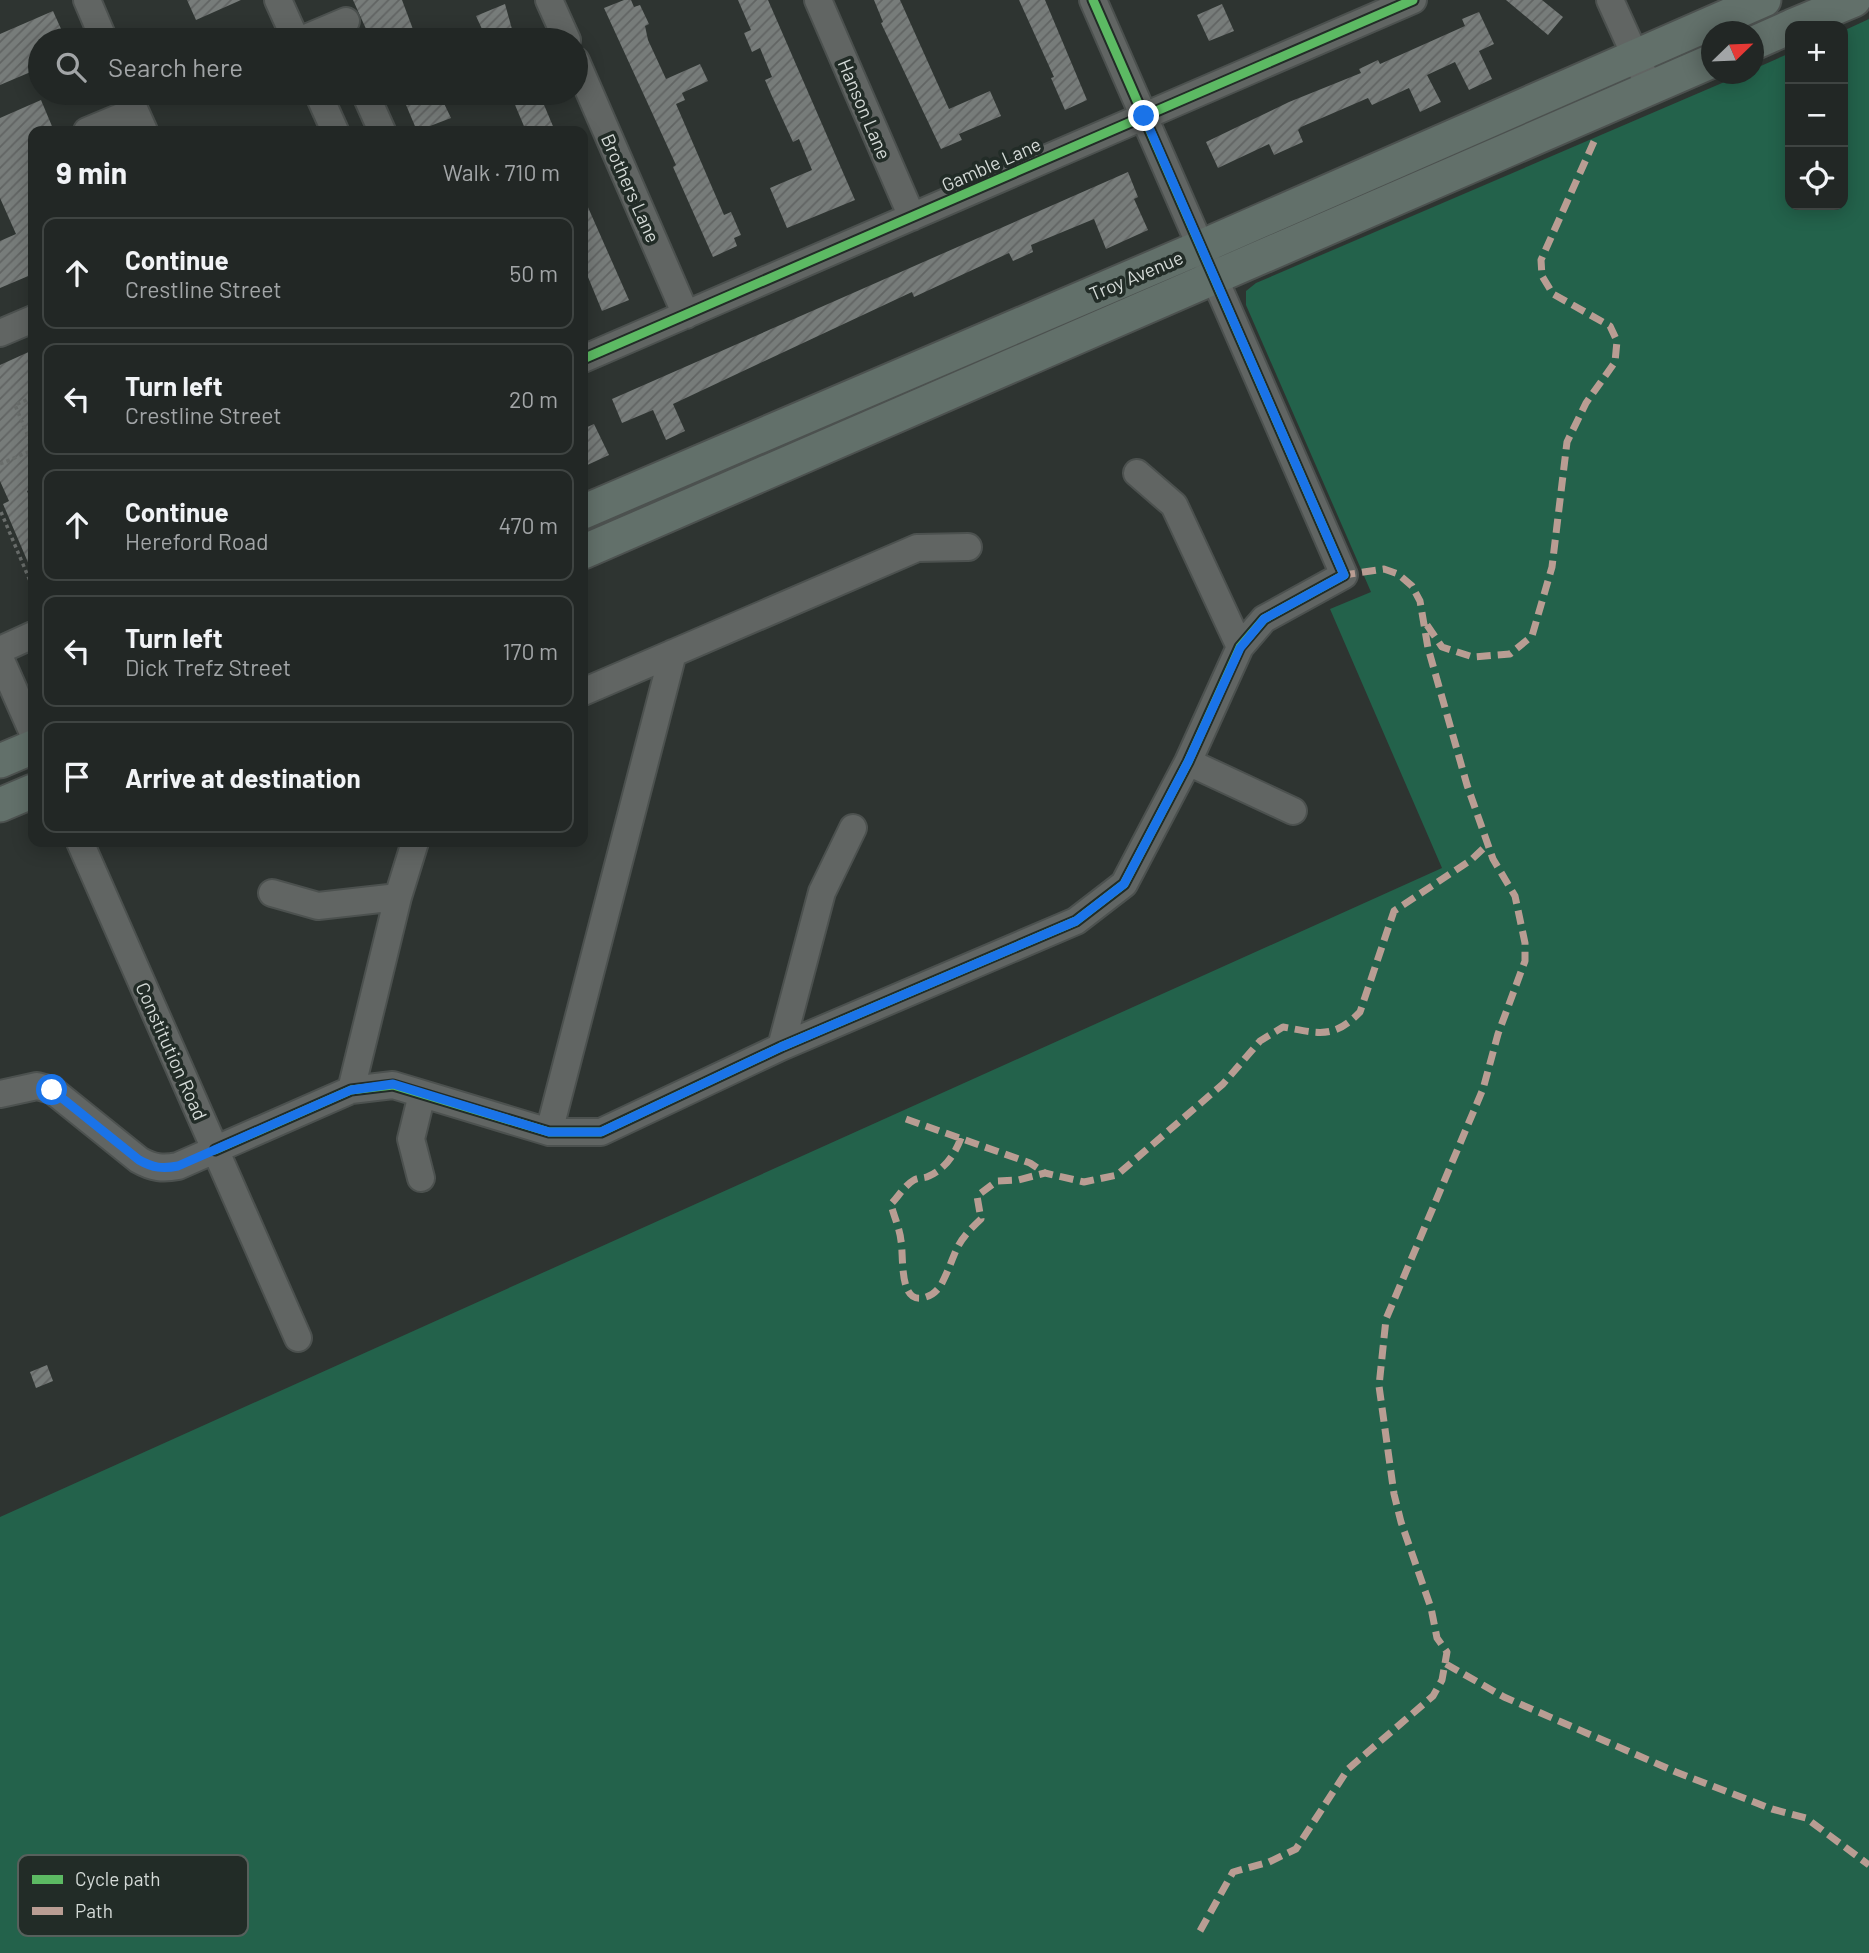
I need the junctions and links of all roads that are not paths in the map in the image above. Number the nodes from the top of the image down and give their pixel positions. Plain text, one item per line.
1 (87, 0) edge
2 (278, 0) edge
3 (549, 0) edge
4 (818, 0) edge
5 (1093, 0) edge
6 (1413, 0) edge
7 (1610, 0) edge
8 (1765, 0) edge
9 (1854, 0) edge
10 (1364, 10) edge
11 (346, 21) dead end
12 (1805, 21) edge
13 (99, 28) edge
14 (292, 28) edge
15 (328, 28) edge
16 (562, 28) edge
17 (1785, 30) edge
18 (1764, 39) edge
19 (1635, 57) junction
20 (1701, 66) edge
21 (1650, 87) junction
22 (588, 89) edge
23 (323, 105) edge
24 (370, 105) edge
25 (136, 112) edge
26 (1144, 116) junction
27 (100, 126) edge
28 (333, 126) edge
29 (380, 126) edge
30 (912, 217) junction
31 (1201, 247) junction
32 (1215, 277) junction
33 (686, 315) junction
34 (28, 321) edge
35 (0, 333) edge
36 (588, 357) edge
37 (1137, 472) dead end
38 (588, 510) edge
39 (968, 547) dead end
40 (588, 550) edge
41 (28, 639) edge
42 (1240, 648) junction
43 (673, 653) junction
44 (1, 663) edge
45 (588, 690) edge
46 (28, 722) edge
47 (28, 749) edge
48 (0, 761) edge
49 (1188, 762) junction
50 (28, 793) edge
51 (0, 805) edge
52 (1293, 811) dead end
53 (853, 828) dead end
54 (82, 847) edge
55 (413, 847) edge
56 (272, 893) dead end
57 (398, 897) junction
58 (781, 1047) junction
59 (351, 1090) junction
60 (422, 1094) junction
61 (0, 1095) edge
62 (549, 1132) junction
63 (215, 1150) junction
64 (421, 1178) dead end
65 (298, 1338) dead end

1 - 13 street
2 - 14 street
3 - 16 street
4 - 30 street, Hanson Lane
5 - 26 street
6 - 10 street, Gamble Lane
7 - 19 street
8 - 19 main road, Troy Avenue
9 - 12 main road
10 - 26 street, Gamble Lane
11 - 15 street
17 - 18 main road
19 - 21 street
19 - 31 main road, Troy Avenue
20 - 21 main road, Troy Avenue
21 - 32 main road, Troy Avenue
22 - 33 street, Brothers Lane
23 - 28 street
24 - 29 street
25 - 27 street
26 - 30 street, Gamble Lane
26 - 31 street
30 - 33 street, Gamble Lane
31 - 32 street
31 - 38 main road, Troy Avenue
32 - 40 main road, Troy Avenue
32 - 42 street
33 - 36 street, Gamble Lane
34 - 35 street
37 - 42 street
39 - 43 street
41 - 44 street
42 - 49 street
43 - 45 street
43 - 62 street
44 - 46 street
47 - 48 main road
49 - 52 street
49 - 58 street
50 - 51 main road
53 - 58 street
54 - 63 street, Constitution Road
55 - 57 street
56 - 57 street
57 - 59 street
58 - 62 street
59 - 60 street
59 - 63 street
60 - 62 street
60 - 64 street
61 - 63 street
63 - 65 street, Constitution Road

